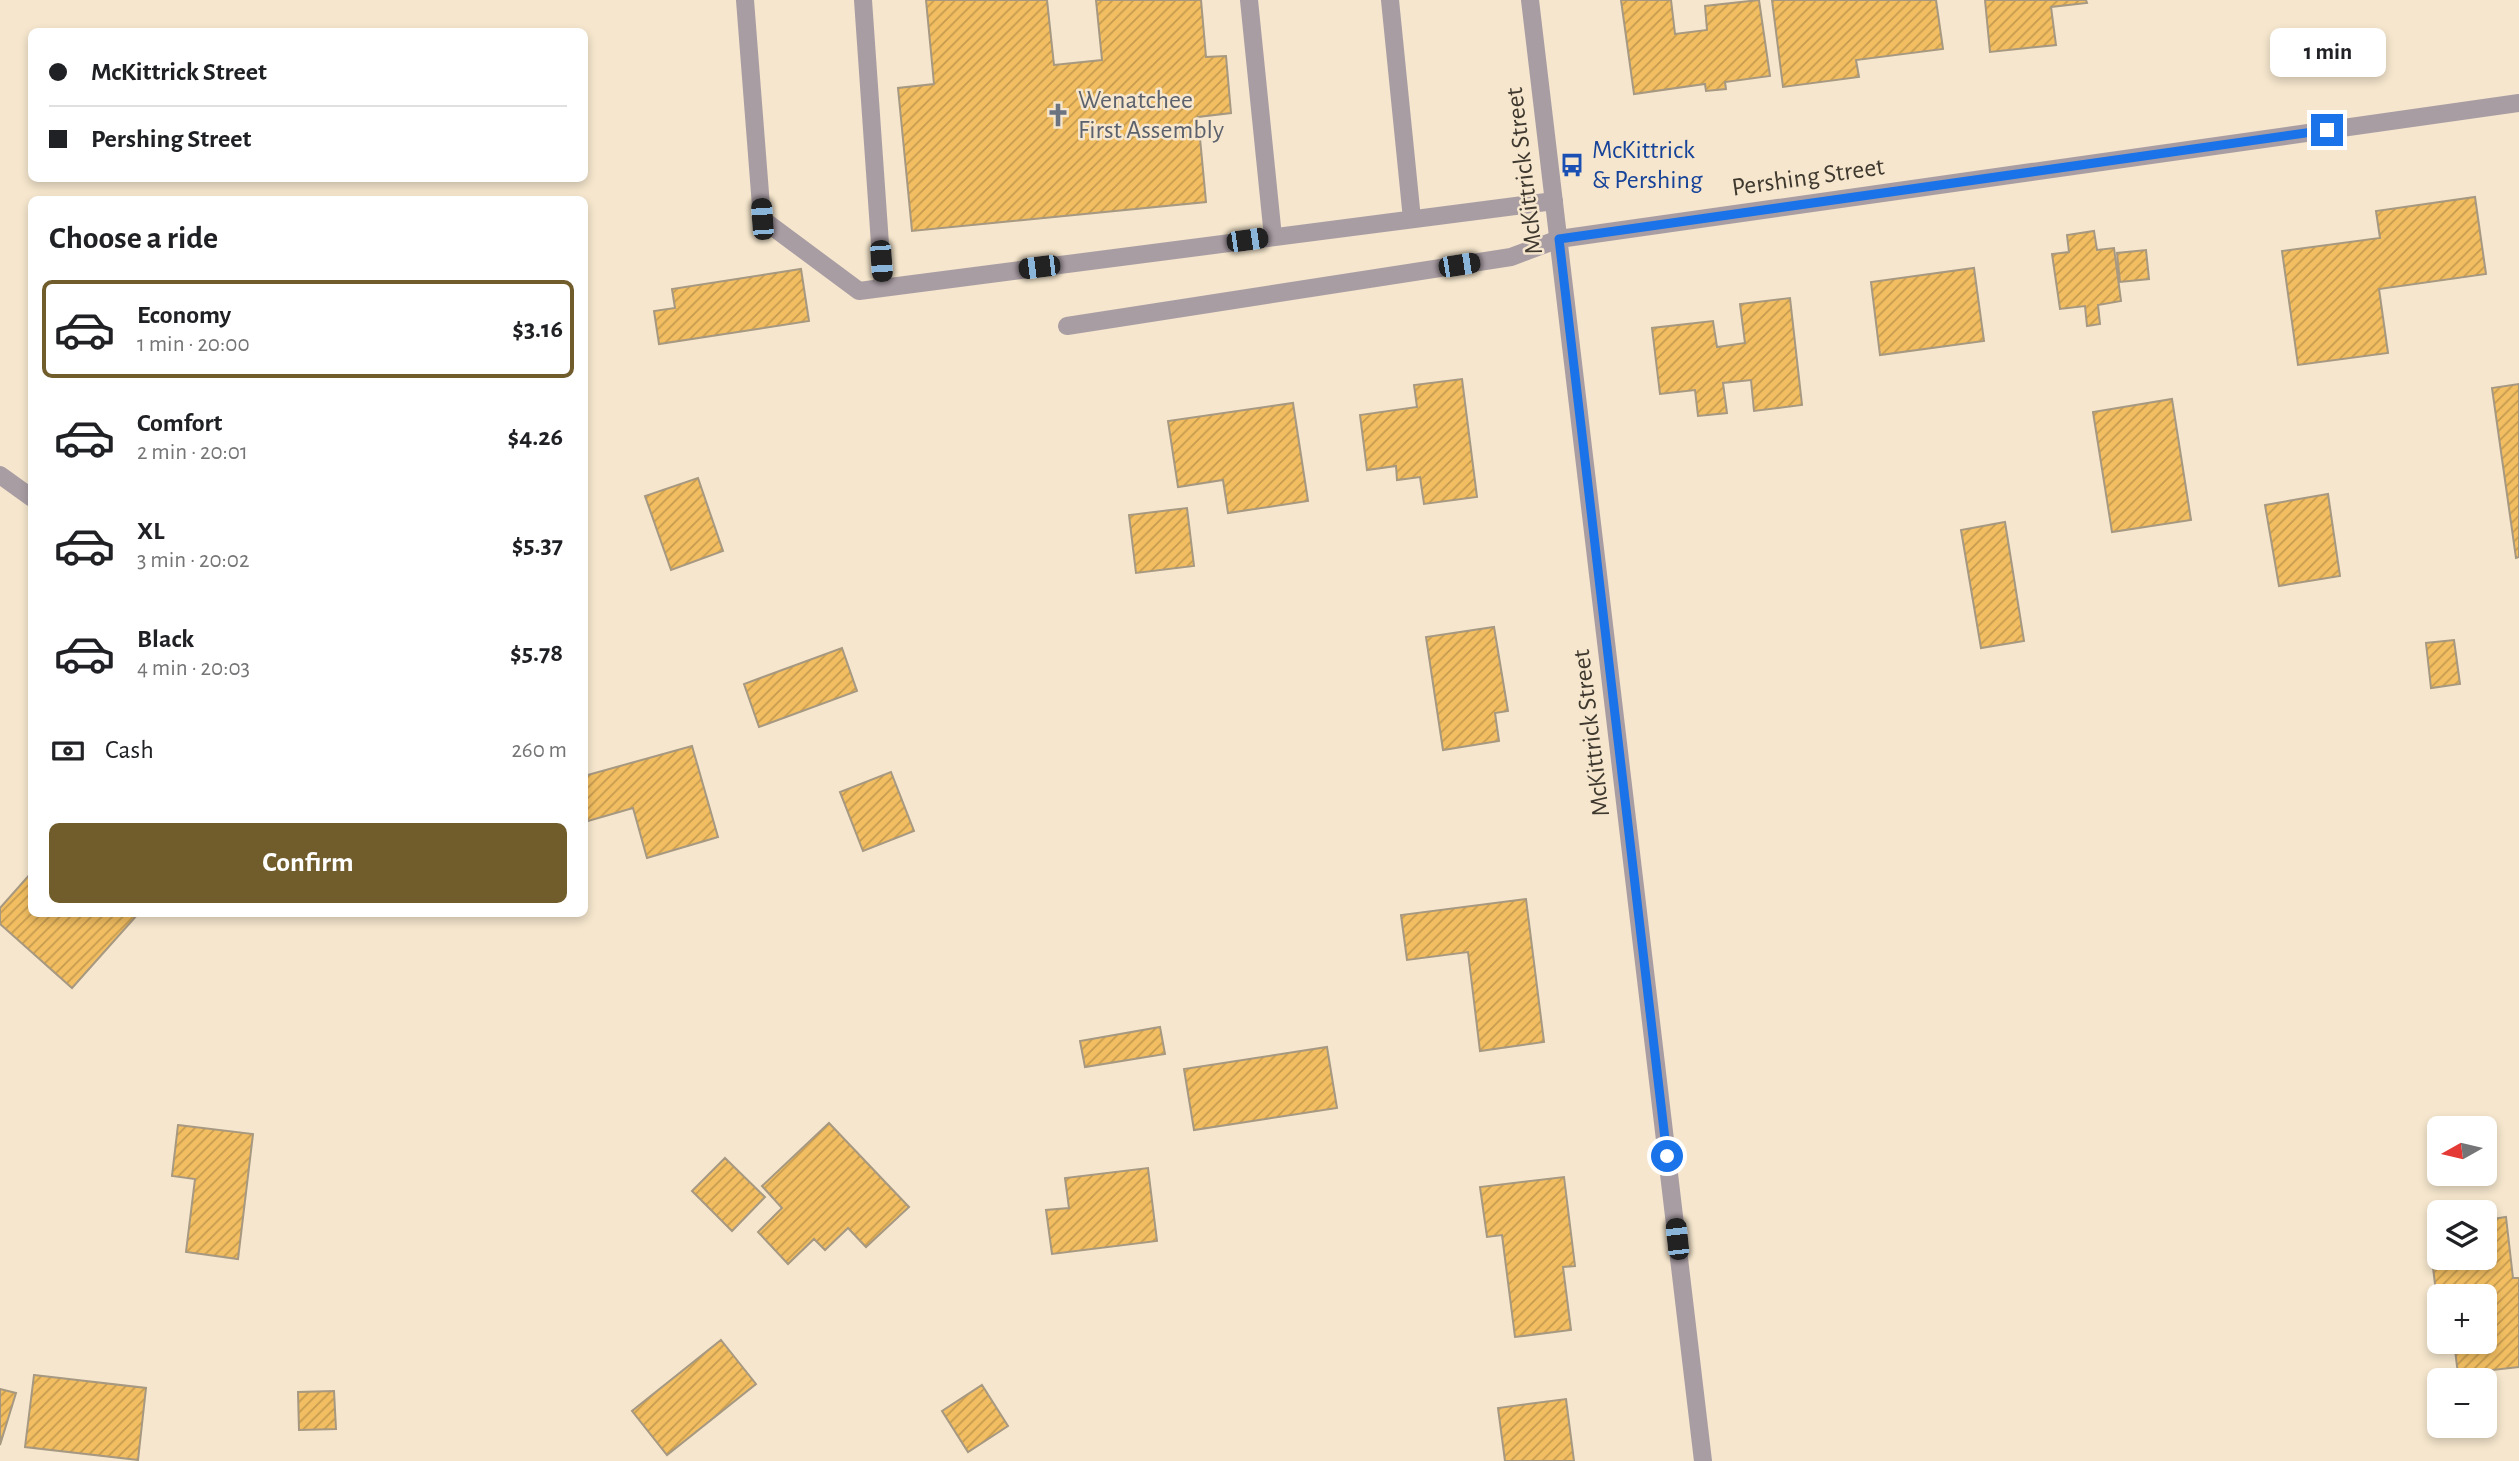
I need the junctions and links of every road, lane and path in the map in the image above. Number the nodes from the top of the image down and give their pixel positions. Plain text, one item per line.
1 (746, 0) edge
2 (863, 0) edge
3 (1249, 0) edge
4 (1390, 0) edge
5 (1530, 0) edge
6 (2519, 103) edge
7 (1555, 201) junction
8 (1412, 219) junction
9 (1273, 237) junction
10 (1559, 239) junction
11 (883, 287) junction
12 (1067, 326) dead end
13 (0, 475) edge
14 (28, 495) edge
15 (1703, 1461) edge

1 - 11 street
2 - 11 street
3 - 9 street
4 - 8 street
5 - 7 street, McKittrick Street
6 - 10 street, Pershing Street
7 - 8 street
7 - 10 street, McKittrick Street
8 - 9 street
9 - 11 street
10 - 12 street, Pershing Street
10 - 15 street, McKittrick Street
13 - 14 street

